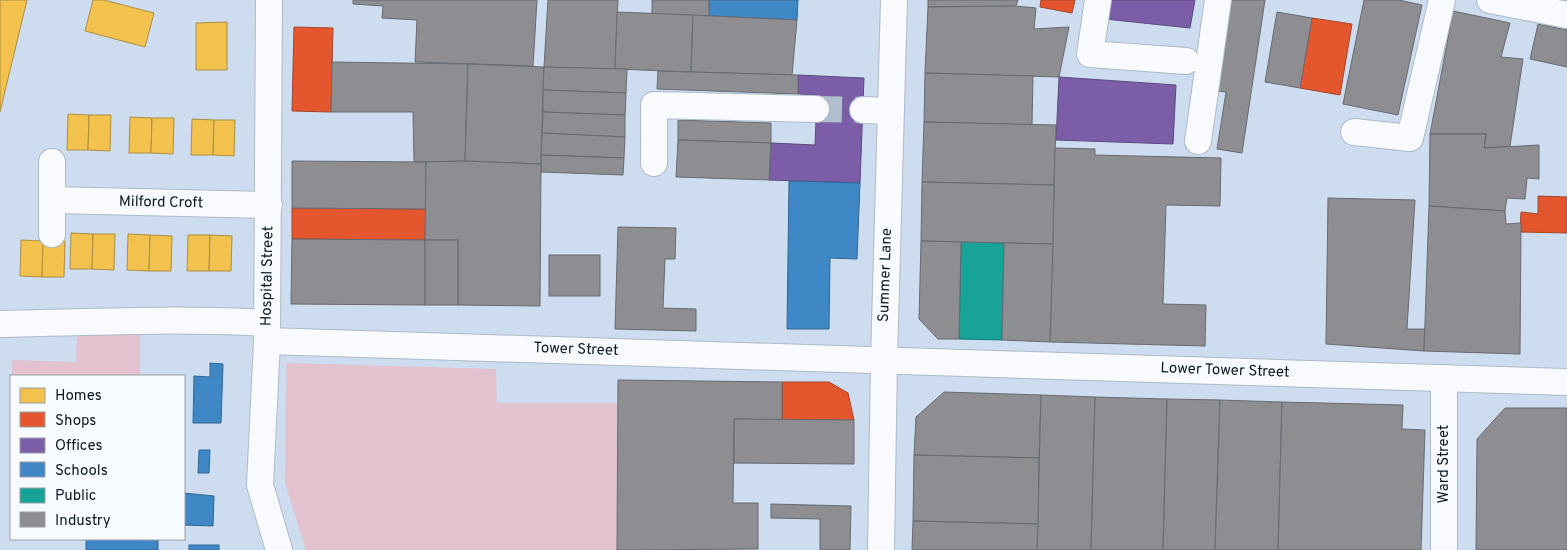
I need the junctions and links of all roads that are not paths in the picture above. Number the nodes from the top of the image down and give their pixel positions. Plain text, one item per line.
1 (269, 0) edge
2 (894, 0) edge
3 (1098, 0) edge
4 (1218, 0) edge
5 (1442, 0) edge
6 (1499, 1) edge
7 (1567, 15) edge
8 (1186, 61) dead end
9 (816, 109) tunnel mouth
10 (863, 110) tunnel mouth
11 (891, 111) junction
12 (1354, 132) dead end
13 (1198, 141) dead end
14 (52, 162) dead end
15 (654, 163) dead end
16 (53, 200) junction
17 (269, 205) junction
18 (52, 234) dead end
19 (0, 324) edge
20 (267, 332) junction
21 (884, 360) junction
22 (1444, 378) junction
23 (1567, 382) edge
24 (278, 550) edge
25 (881, 550) edge
26 (1444, 550) edge

1 - 17 street, Hospital Street
2 - 11 street, Summer Lane
3 - 8 street
4 - 13 street
5 - 12 street
6 - 7 street
9 - 15 street
10 - 11 street
11 - 21 street, Summer Lane
14 - 16 street
16 - 17 street, Milford Croft
16 - 18 street
17 - 20 street, Hospital Street
19 - 20 street, Tower Street
20 - 21 street, Tower Street
20 - 24 street, Hospital Street
21 - 22 street, Lower Tower Street
21 - 25 street, Summer Lane
22 - 23 street, Lower Tower Street
22 - 26 street, Ward Street

